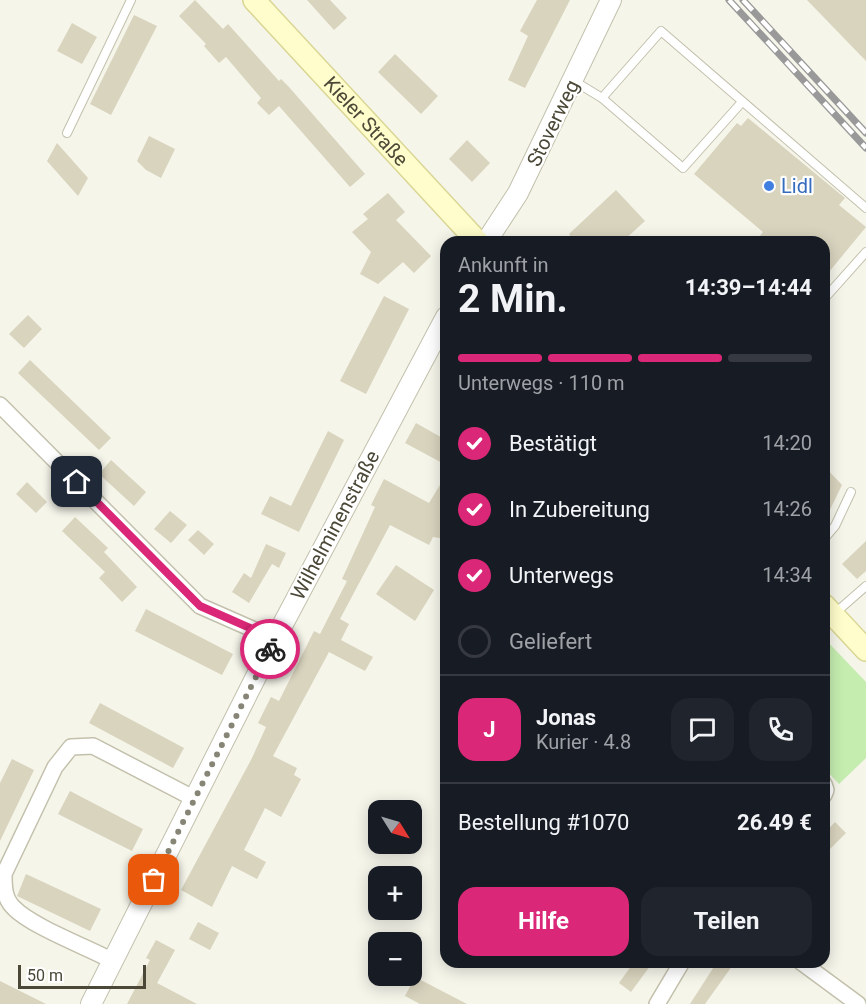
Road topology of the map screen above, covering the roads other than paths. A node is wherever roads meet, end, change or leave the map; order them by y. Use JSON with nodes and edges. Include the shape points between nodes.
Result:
{"nodes":[{"id":1,"x":131,"y":0,"type":"edge"},
{"id":2,"x":254,"y":0,"type":"edge"},
{"id":3,"x":611,"y":0,"type":"edge"},
{"id":4,"x":574,"y":81,"type":"junction"},
{"id":5,"x":602,"y":98,"type":"junction"},
{"id":6,"x":742,"y":102,"type":"junction"},
{"id":7,"x":67,"y":133,"type":"dead end"},
{"id":8,"x":866,"y":208,"type":"edge"},
{"id":9,"x":472,"y":236,"type":"edge"},
{"id":10,"x":490,"y":236,"type":"edge"},
{"id":11,"x":866,"y":252,"type":"edge"},
{"id":12,"x":830,"y":292,"type":"edge"},
{"id":13,"x":440,"y":328,"type":"edge"},
{"id":14,"x":0,"y":405,"type":"edge"},
{"id":15,"x":851,"y":492,"type":"dead end"},
{"id":16,"x":830,"y":532,"type":"edge"},
{"id":17,"x":866,"y":586,"type":"edge"},
{"id":18,"x":830,"y":609,"type":"edge"},
{"id":19,"x":830,"y":612,"type":"edge"},
{"id":20,"x":275,"y":639,"type":"junction"},
{"id":21,"x":866,"y":650,"type":"edge"},
{"id":22,"x":195,"y":799,"type":"junction"},
{"id":23,"x":113,"y":961,"type":"junction"},
{"id":24,"x":678,"y":968,"type":"edge"},
{"id":25,"x":809,"y":968,"type":"edge"},
{"id":26,"x":91,"y":1004,"type":"edge"},
{"id":27,"x":657,"y":1004,"type":"edge"},
{"id":28,"x":858,"y":1004,"type":"edge"}],
"edges":[{"from":1,"to":7,"type":"lane"},
{"from":2,"to":9,"type":"main road","name":"Kieler Straße"},
{"from":3,"to":4,"type":"street","name":"Stoverweg"},
{"from":4,"to":5,"type":"lane"},
{"from":4,"to":10,"type":"street","name":"Stoverweg","via":[[518,193]]},
{"from":5,"to":6,"type":"lane","via":[[683,168]]},
{"from":5,"to":6,"type":"lane","via":[[661,31]]},
{"from":6,"to":8,"type":"lane"},
{"from":11,"to":12,"type":"lane"},
{"from":13,"to":20,"type":"street","name":"Wilhelminenstraße"},
{"from":14,"to":20,"type":"street","via":[[200,606]]},
{"from":15,"to":16,"type":"lane"},
{"from":17,"to":18,"type":"lane"},
{"from":19,"to":21,"type":"main road"},
{"from":20,"to":22,"type":"street","name":"Wilhelminenstraße"},
{"from":22,"to":23,"type":"street","name":"Wilhelminenstraße"},
{"from":22,"to":23,"type":"street","via":[[93,746],[71,747],[55,767],[4,874],[4,891],[13,908],[27,918]]},
{"from":23,"to":26,"type":"street","name":"Wilhelminenstraße"},
{"from":24,"to":27,"type":"street"},
{"from":25,"to":28,"type":"street"}]}
